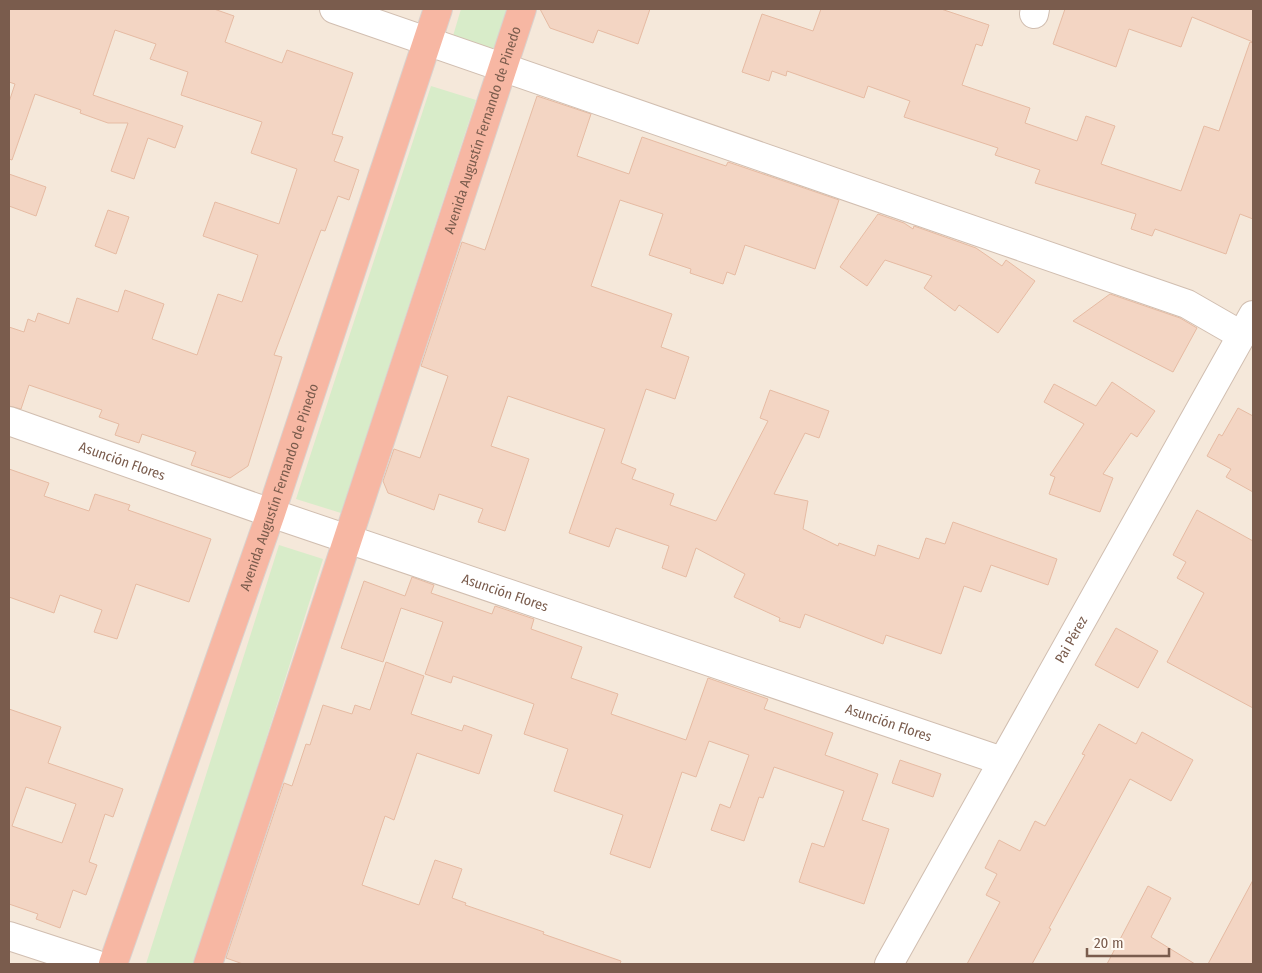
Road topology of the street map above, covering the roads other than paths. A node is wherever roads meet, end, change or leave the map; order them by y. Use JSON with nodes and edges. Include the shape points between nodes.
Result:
{"nodes":[{"id":1,"x":334,"y":9,"type":"edge"},
{"id":2,"x":438,"y":9,"type":"edge"},
{"id":3,"x":522,"y":9,"type":"edge"},
{"id":4,"x":427,"y":42,"type":"junction"},
{"id":5,"x":503,"y":68,"type":"junction"},
{"id":6,"x":1247,"y":325,"type":"edge"},
{"id":7,"x":9,"y":421,"type":"edge"},
{"id":8,"x":271,"y":513,"type":"junction"},
{"id":9,"x":348,"y":539,"type":"junction"},
{"id":10,"x":1002,"y":761,"type":"junction"},
{"id":11,"x":9,"y":936,"type":"edge"},
{"id":12,"x":94,"y":964,"type":"edge"},
{"id":13,"x":114,"y":964,"type":"edge"},
{"id":14,"x":208,"y":964,"type":"edge"},
{"id":15,"x":889,"y":964,"type":"edge"}],
"edges":[{"from":1,"to":4,"type":"street"},
{"from":2,"to":4,"type":"highway","name":"Avenida Augustín Fernando de Pinedo"},
{"from":3,"to":5,"type":"highway","name":"Avenida Augustín Fernando de Pinedo"},
{"from":4,"to":5,"type":"street"},
{"from":4,"to":8,"type":"highway","name":"Avenida Augustín Fernando de Pinedo"},
{"from":5,"to":6,"type":"street"},
{"from":5,"to":9,"type":"highway","name":"Avenida Augustín Fernando de Pinedo"},
{"from":6,"to":10,"type":"street","name":"Pai Pérez"},
{"from":7,"to":8,"type":"street","name":"Asunción Flores"},
{"from":8,"to":9,"type":"street","name":"Asunción Flores"},
{"from":8,"to":13,"type":"highway","name":"Avenida Augustín Fernando de Pinedo"},
{"from":9,"to":10,"type":"street","name":"Asunción Flores"},
{"from":9,"to":14,"type":"highway","name":"Avenida Augustín Fernando de Pinedo"},
{"from":10,"to":15,"type":"street","name":"Pai Pérez"},
{"from":11,"to":12,"type":"street"}]}
